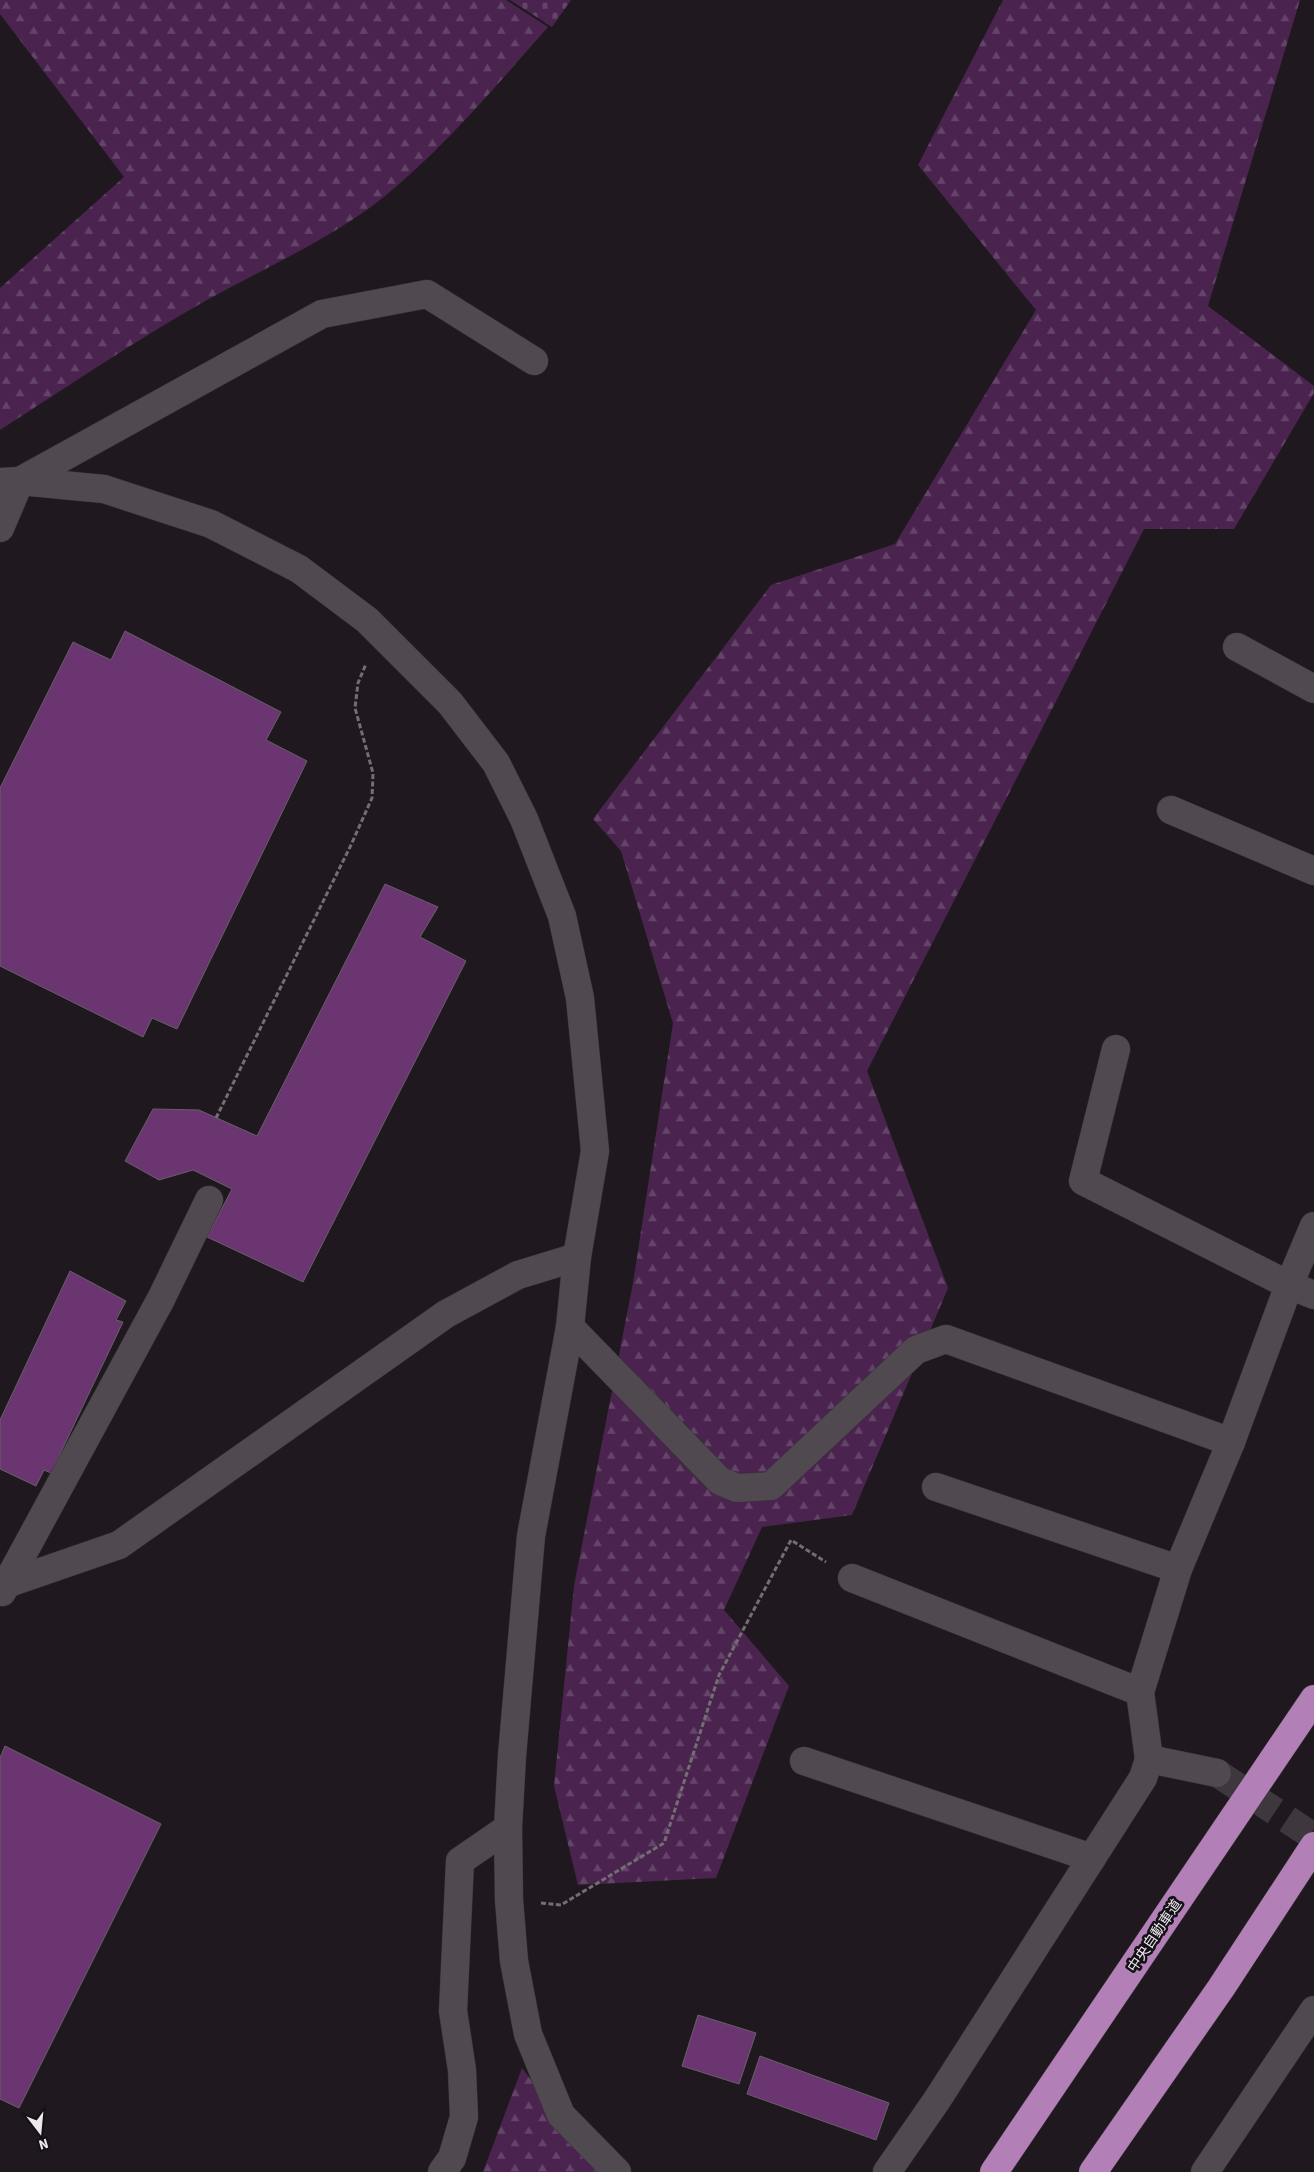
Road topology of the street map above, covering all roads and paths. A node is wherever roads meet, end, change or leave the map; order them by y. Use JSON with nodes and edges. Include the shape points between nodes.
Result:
{"nodes":[{"id":1,"x":534,"y":361,"type":"dead end"},
{"id":2,"x":10,"y":481,"type":"edge"},
{"id":3,"x":0,"y":528,"type":"edge"},
{"id":4,"x":385,"y":638,"type":"junction"},
{"id":5,"x":1237,"y":647,"type":"dead end"},
{"id":6,"x":1314,"y":689,"type":"edge"},
{"id":7,"x":1171,"y":810,"type":"dead end"},
{"id":8,"x":1314,"y":871,"type":"edge"},
{"id":9,"x":1116,"y":1049,"type":"dead end"},
{"id":10,"x":216,"y":1118,"type":"dead end"},
{"id":11,"x":209,"y":1200,"type":"dead end"},
{"id":12,"x":1314,"y":1226,"type":"edge"},
{"id":13,"x":577,"y":1257,"type":"junction"},
{"id":14,"x":1302,"y":1290,"type":"edge"},
{"id":15,"x":570,"y":1328,"type":"junction"},
{"id":16,"x":1230,"y":1442,"type":"junction"},
{"id":17,"x":936,"y":1487,"type":"dead end"},
{"id":18,"x":1178,"y":1569,"type":"junction"},
{"id":19,"x":852,"y":1578,"type":"joint"},
{"id":20,"x":3,"y":1591,"type":"edge"},
{"id":21,"x":1140,"y":1692,"type":"junction"},
{"id":22,"x":1314,"y":1699,"type":"edge"},
{"id":23,"x":1150,"y":1759,"type":"junction"},
{"id":24,"x":804,"y":1761,"type":"dead end"},
{"id":25,"x":1217,"y":1773,"type":"tunnel mouth"},
{"id":26,"x":508,"y":1828,"type":"junction"},
{"id":27,"x":1314,"y":1846,"type":"edge"},
{"id":28,"x":1092,"y":1858,"type":"junction"},
{"id":29,"x":509,"y":1900,"type":"junction"},
{"id":30,"x":1314,"y":2010,"type":"edge"},
{"id":31,"x":442,"y":2172,"type":"edge"},
{"id":32,"x":616,"y":2172,"type":"edge"},
{"id":33,"x":887,"y":2172,"type":"edge"},
{"id":34,"x":994,"y":2172,"type":"edge"},
{"id":35,"x":1093,"y":2172,"type":"edge"},
{"id":36,"x":1205,"y":2172,"type":"edge"}],
"edges":[{"from":1,"to":2,"type":"street","via":[[427,294],[322,314]]},
{"from":2,"to":3,"type":"street"},
{"from":2,"to":4,"type":"street","via":[[104,489],[211,524],[299,569],[367,620]]},
{"from":4,"to":10,"type":"path","via":[[371,655],[358,683],[355,708],[373,773],[372,798]]},
{"from":4,"to":13,"type":"street","via":[[450,703],[496,763],[524,819],[562,916],[580,998],[595,1150]]},
{"from":5,"to":6,"type":"street"},
{"from":7,"to":8,"type":"street"},
{"from":9,"to":14,"type":"street","via":[[1083,1181]]},
{"from":11,"to":20,"type":"street","via":[[161,1299]]},
{"from":12,"to":14,"type":"street"},
{"from":13,"to":15,"type":"street"},
{"from":13,"to":20,"type":"street","via":[[518,1275],[446,1314],[119,1545]]},
{"from":14,"to":16,"type":"street"},
{"from":15,"to":16,"type":"street","via":[[720,1480],[737,1488],[771,1486],[916,1350],[946,1339]]},
{"from":15,"to":26,"type":"street","via":[[531,1536]]},
{"from":16,"to":18,"type":"street"},
{"from":17,"to":18,"type":"street"},
{"from":18,"to":21,"type":"street"},
{"from":19,"to":21,"type":"street"},
{"from":19,"to":29,"type":"path","via":[[791,1540],[719,1675],[664,1843],[561,1905]]},
{"from":21,"to":23,"type":"street"},
{"from":22,"to":34,"type":"highway","name":"中央自動車道"},
{"from":23,"to":25,"type":"street"},
{"from":23,"to":28,"type":"street","via":[[1143,1778]]},
{"from":24,"to":28,"type":"street"},
{"from":26,"to":29,"type":"street"},
{"from":26,"to":31,"type":"street","via":[[460,1861],[453,2011],[462,2070],[464,2117],[452,2158]]},
{"from":27,"to":35,"type":"highway","via":[[1221,1988]]},
{"from":28,"to":33,"type":"street"},
{"from":29,"to":32,"type":"street","via":[[514,1961],[528,2034],[560,2115]]},
{"from":30,"to":36,"type":"street"}]}
